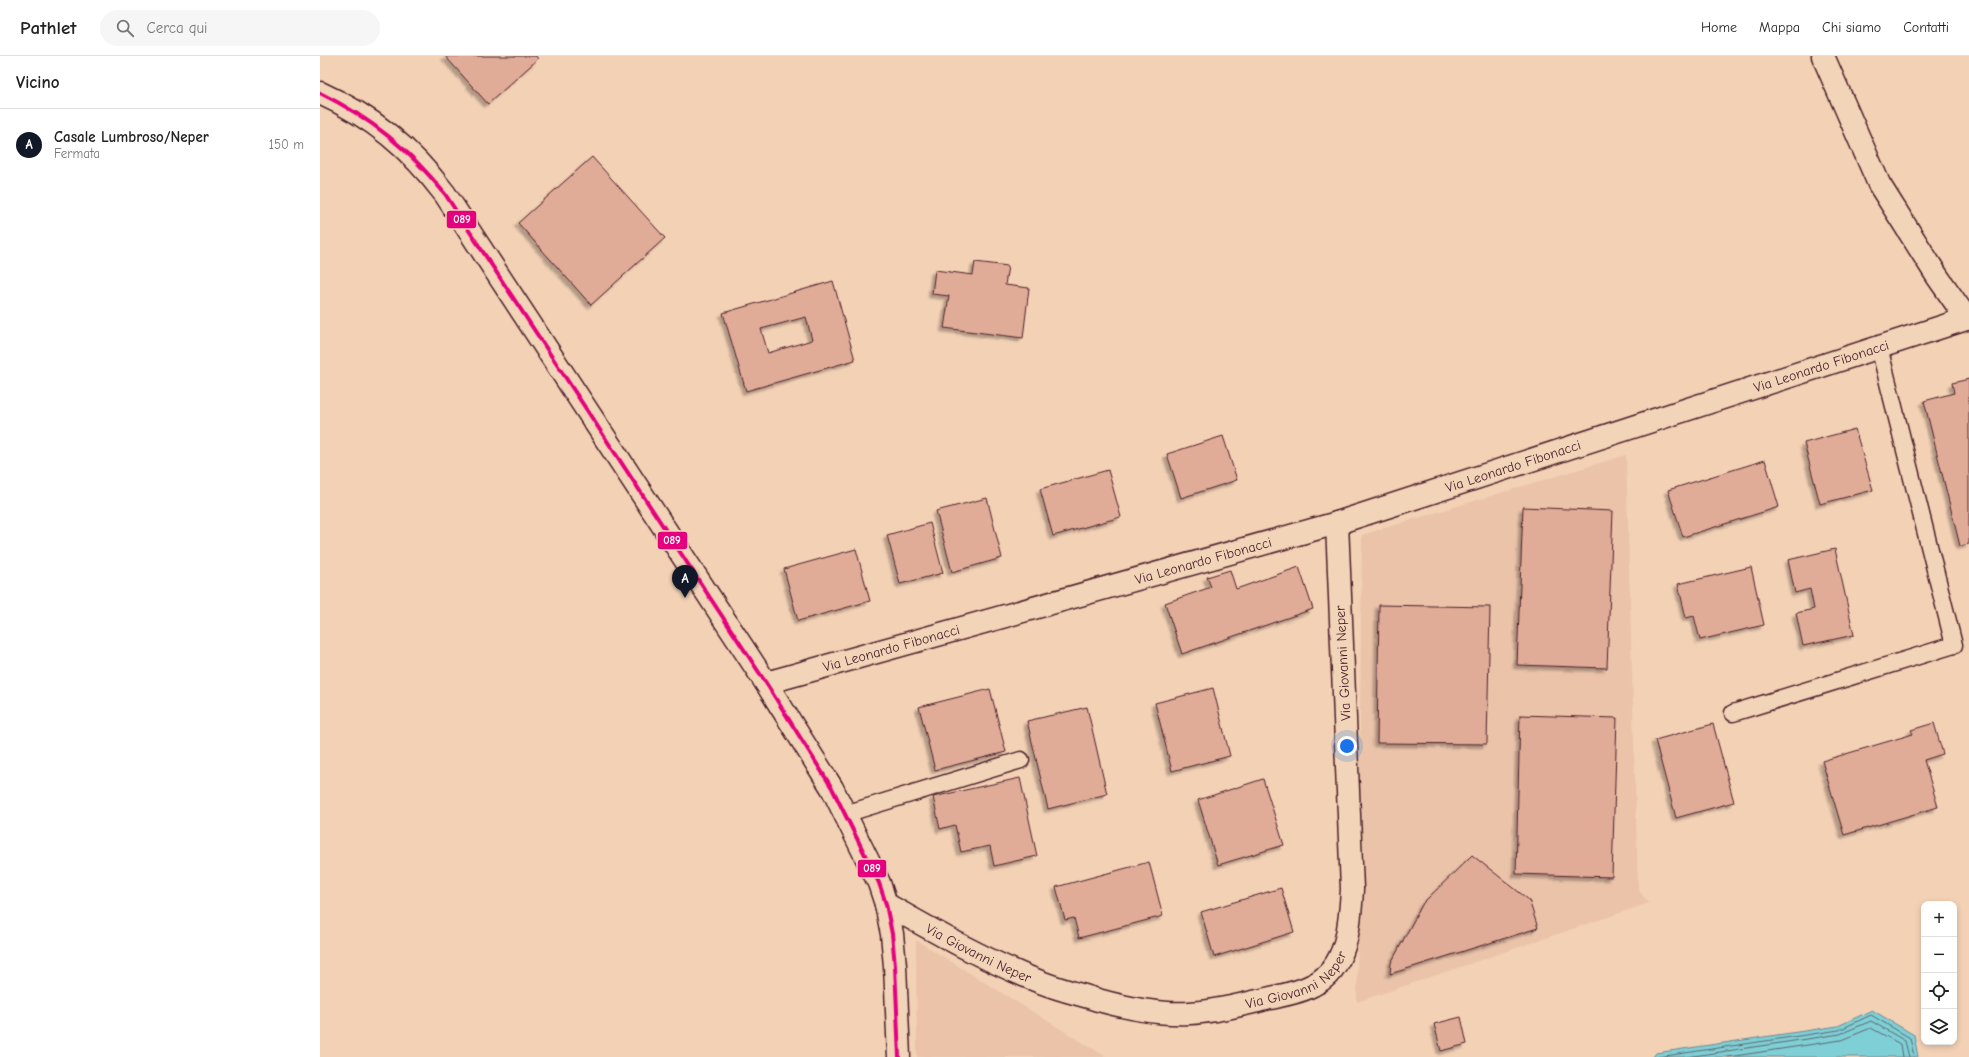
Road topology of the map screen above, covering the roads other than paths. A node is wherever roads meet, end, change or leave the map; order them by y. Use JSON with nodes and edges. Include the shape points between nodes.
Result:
{"nodes":[{"id":1,"x":1823,"y":56,"type":"edge"},
{"id":2,"x":320,"y":93,"type":"edge"},
{"id":3,"x":1968,"y":319,"type":"edge"},
{"id":4,"x":1879,"y":347,"type":"junction"},
{"id":5,"x":1337,"y":523,"type":"junction"},
{"id":6,"x":766,"y":683,"type":"junction"},
{"id":7,"x":1733,"y":713,"type":"dead end"},
{"id":8,"x":1021,"y":760,"type":"dead end"},
{"id":9,"x":845,"y":814,"type":"junction"},
{"id":10,"x":886,"y":904,"type":"junction"},
{"id":11,"x":899,"y":1057,"type":"edge"}],
"edges":[{"from":1,"to":3,"type":"street","name":"Via Leonardo Fibonacci","via":[[1879,184],[1937,276]]},
{"from":2,"to":6,"type":"street","via":[[376,124],[395,138],[428,172],[504,283]]},
{"from":3,"to":4,"type":"street","name":"Via Leonardo Fibonacci"},
{"from":4,"to":5,"type":"street","name":"Via Leonardo Fibonacci"},
{"from":4,"to":7,"type":"lane","via":[[1954,644]]},
{"from":5,"to":6,"type":"street","name":"Via Leonardo Fibonacci"},
{"from":5,"to":10,"type":"street","name":"Via Giovanni Neper","via":[[1352,889],[1346,938],[1336,964],[1328,976],[1306,988],[1224,1009],[1190,1013],[1156,1012],[1108,1003],[1042,983],[958,945]]},
{"from":6,"to":9,"type":"street","via":[[832,788]]},
{"from":8,"to":9,"type":"lane"},
{"from":9,"to":10,"type":"street","via":[[879,883]]},
{"from":10,"to":11,"type":"street","via":[[895,966]]}]}
